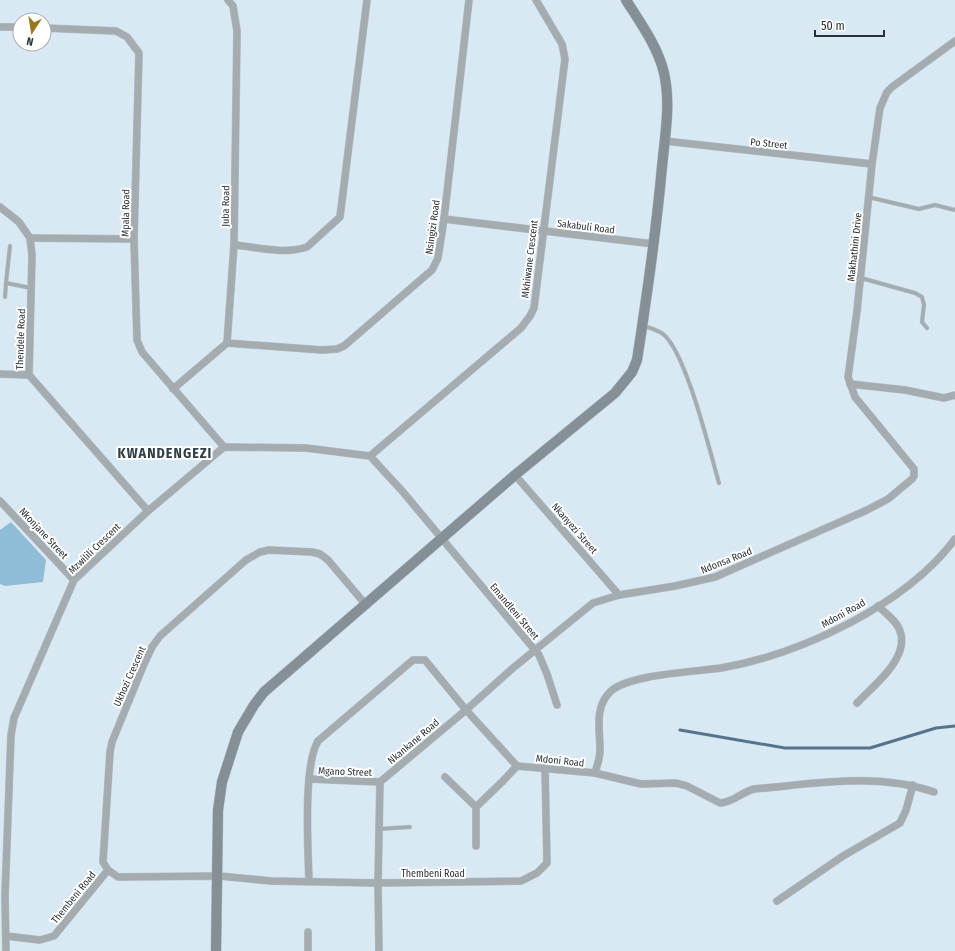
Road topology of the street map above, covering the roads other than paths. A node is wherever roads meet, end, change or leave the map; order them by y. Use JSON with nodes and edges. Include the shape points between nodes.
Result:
{"nodes":[{"id":1,"x":228,"y":0,"type":"edge"},
{"id":2,"x":367,"y":0,"type":"edge"},
{"id":3,"x":468,"y":0,"type":"edge"},
{"id":4,"x":536,"y":0,"type":"edge"},
{"id":5,"x":626,"y":0,"type":"edge"},
{"id":6,"x":0,"y":27,"type":"edge"},
{"id":7,"x":12,"y":27,"type":"edge"},
{"id":8,"x":52,"y":28,"type":"edge"},
{"id":9,"x":955,"y":40,"type":"edge"},
{"id":10,"x":665,"y":141,"type":"junction"},
{"id":11,"x":872,"y":164,"type":"junction"},
{"id":12,"x":868,"y":197,"type":"junction"},
{"id":13,"x":0,"y":207,"type":"edge"},
{"id":14,"x":955,"y":210,"type":"edge"},
{"id":15,"x":444,"y":219,"type":"junction"},
{"id":16,"x":543,"y":231,"type":"junction"},
{"id":17,"x":30,"y":238,"type":"junction"},
{"id":18,"x":134,"y":239,"type":"junction"},
{"id":19,"x":654,"y":244,"type":"junction"},
{"id":20,"x":234,"y":245,"type":"junction"},
{"id":21,"x":10,"y":246,"type":"dead end"},
{"id":22,"x":861,"y":278,"type":"junction"},
{"id":23,"x":6,"y":282,"type":"junction"},
{"id":24,"x":31,"y":288,"type":"junction"},
{"id":25,"x":4,"y":297,"type":"dead end"},
{"id":26,"x":642,"y":326,"type":"junction"},
{"id":27,"x":927,"y":328,"type":"dead end"},
{"id":28,"x":227,"y":343,"type":"junction"},
{"id":29,"x":0,"y":374,"type":"edge"},
{"id":30,"x":29,"y":375,"type":"junction"},
{"id":31,"x":850,"y":384,"type":"junction"},
{"id":32,"x":173,"y":389,"type":"junction"},
{"id":33,"x":955,"y":395,"type":"edge"},
{"id":34,"x":224,"y":447,"type":"junction"},
{"id":35,"x":370,"y":456,"type":"junction"},
{"id":36,"x":914,"y":469,"type":"joint"},
{"id":37,"x":515,"y":475,"type":"junction"},
{"id":38,"x":719,"y":484,"type":"dead end"},
{"id":39,"x":0,"y":501,"type":"edge"},
{"id":40,"x":148,"y":511,"type":"junction"},
{"id":41,"x":441,"y":539,"type":"junction"},
{"id":42,"x":955,"y":539,"type":"edge"},
{"id":43,"x":74,"y":580,"type":"junction"},
{"id":44,"x":619,"y":595,"type":"junction"},
{"id":45,"x":366,"y":605,"type":"junction"},
{"id":46,"x":878,"y":606,"type":"junction"},
{"id":47,"x":535,"y":650,"type":"junction"},
{"id":48,"x":857,"y":703,"type":"dead end"},
{"id":49,"x":556,"y":705,"type":"dead end"},
{"id":50,"x":466,"y":710,"type":"junction"},
{"id":51,"x":517,"y":766,"type":"junction"},
{"id":52,"x":545,"y":768,"type":"junction"},
{"id":53,"x":595,"y":773,"type":"junction"},
{"id":54,"x":445,"y":776,"type":"dead end"},
{"id":55,"x":309,"y":779,"type":"junction"},
{"id":56,"x":380,"y":782,"type":"junction"},
{"id":57,"x":913,"y":785,"type":"junction"},
{"id":58,"x":934,"y":792,"type":"dead end"},
{"id":59,"x":476,"y":807,"type":"junction"},
{"id":60,"x":410,"y":828,"type":"dead end"},
{"id":61,"x":379,"y":829,"type":"junction"},
{"id":62,"x":476,"y":846,"type":"dead end"},
{"id":63,"x":108,"y":870,"type":"junction"},
{"id":64,"x":219,"y":876,"type":"junction"},
{"id":65,"x":309,"y":881,"type":"junction"},
{"id":66,"x":378,"y":883,"type":"junction"},
{"id":67,"x":3,"y":896,"type":"edge"},
{"id":68,"x":777,"y":901,"type":"dead end"},
{"id":69,"x":308,"y":932,"type":"dead end"},
{"id":70,"x":6,"y":936,"type":"junction"},
{"id":71,"x":6,"y":951,"type":"edge"},
{"id":72,"x":216,"y":951,"type":"edge"},
{"id":73,"x":308,"y":951,"type":"edge"},
{"id":74,"x":379,"y":951,"type":"edge"}],
"edges":[{"from":1,"to":20,"type":"street","name":"Juba Road","via":[[233,6],[237,31]]},
{"from":2,"to":20,"type":"street","via":[[340,217],[307,247],[300,249],[280,250]]},
{"from":3,"to":15,"type":"street","name":"Nsingizi Road"},
{"from":4,"to":16,"type":"street","name":"Mkhiwane Crescent","via":[[562,44],[565,59]]},
{"from":5,"to":10,"type":"street","via":[[655,49],[664,71],[668,98]]},
{"from":6,"to":7,"type":"street"},
{"from":8,"to":18,"type":"street","name":"Mpala Road","via":[[116,31],[127,37],[138,53]]},
{"from":9,"to":11,"type":"street","name":"Makhathini Drive","via":[[887,92],[880,108]]},
{"from":10,"to":11,"type":"street","name":"Po Street"},
{"from":10,"to":19,"type":"street"},
{"from":11,"to":12,"type":"street","name":"Makhathini Drive"},
{"from":12,"to":14,"type":"lane","via":[[919,209],[935,205]]},
{"from":12,"to":22,"type":"street","name":"Makhathini Drive"},
{"from":13,"to":17,"type":"street","name":"Thendele Road","via":[[19,222]]},
{"from":15,"to":16,"type":"street","name":"Sakabuli Road"},
{"from":15,"to":28,"type":"street","name":"Nsingizi Road","via":[[438,258],[432,270],[344,346],[322,350]]},
{"from":16,"to":19,"type":"street","name":"Sakabuli Road"},
{"from":16,"to":35,"type":"street","name":"Mkhiwane Crescent","via":[[534,308],[526,323]]},
{"from":17,"to":18,"type":"street"},
{"from":17,"to":24,"type":"street","name":"Thendele Road"},
{"from":18,"to":32,"type":"street","name":"Mpala Road","via":[[137,340],[142,352]]},
{"from":19,"to":26,"type":"street"},
{"from":20,"to":28,"type":"street","name":"Juba Road"},
{"from":21,"to":23,"type":"lane"},
{"from":22,"to":27,"type":"lane","via":[[922,297],[922,322]]},
{"from":22,"to":31,"type":"street","name":"Makhathini Drive","via":[[848,376]]},
{"from":23,"to":24,"type":"lane"},
{"from":23,"to":25,"type":"lane"},
{"from":24,"to":30,"type":"street","name":"Thendele Road"},
{"from":26,"to":37,"type":"street","via":[[637,360],[624,383]]},
{"from":26,"to":38,"type":"lane","via":[[664,335],[677,353]]},
{"from":28,"to":32,"type":"street"},
{"from":29,"to":30,"type":"street"},
{"from":30,"to":40,"type":"street","name":"Thendele Road"},
{"from":31,"to":33,"type":"street","via":[[905,390],[944,398]]},
{"from":31,"to":36,"type":"street","name":"Makhathini Drive","via":[[860,403]]},
{"from":32,"to":34,"type":"street","name":"Mpala Road"},
{"from":34,"to":35,"type":"street","via":[[306,448]]},
{"from":34,"to":40,"type":"street","name":"Mzwilili Crescent"},
{"from":35,"to":41,"type":"street"},
{"from":36,"to":44,"type":"street","name":"Ndonsa Road","via":[[912,479],[888,499],[715,577]]},
{"from":37,"to":41,"type":"street"},
{"from":37,"to":44,"type":"street","name":"Nkanyezi Street"},
{"from":39,"to":43,"type":"street","name":"Nkonjane Street"},
{"from":40,"to":43,"type":"street","name":"Mzwilili Crescent"},
{"from":41,"to":45,"type":"street"},
{"from":41,"to":47,"type":"street","name":"Emandleni Street"},
{"from":42,"to":46,"type":"street","name":"Mdoni Road","via":[[930,568]]},
{"from":43,"to":67,"type":"street","name":"Mzwilili Crescent","via":[[14,718],[9,758]]},
{"from":44,"to":47,"type":"street","name":"Ndonsa Road","via":[[593,603]]},
{"from":45,"to":63,"type":"street","name":"Ukhozi Crescent","via":[[320,554],[269,550],[246,560],[164,633],[152,647],[144,664],[111,747],[103,862]]},
{"from":45,"to":64,"type":"street","via":[[264,692],[238,732],[222,782],[218,810]]},
{"from":46,"to":48,"type":"street","via":[[900,630],[902,648],[894,664]]},
{"from":46,"to":53,"type":"street","name":"Mdoni Road","via":[[814,641],[749,662],[658,676],[620,685],[610,692],[598,715],[600,752]]},
{"from":47,"to":49,"type":"street","name":"Emandleni Street","via":[[547,674]]},
{"from":47,"to":50,"type":"street","name":"Nkankane Road"},
{"from":50,"to":51,"type":"street"},
{"from":50,"to":55,"type":"street","via":[[425,660],[413,660],[318,741],[312,755]]},
{"from":50,"to":56,"type":"street","name":"Nkankane Road"},
{"from":51,"to":52,"type":"street","name":"Mdoni Road"},
{"from":51,"to":59,"type":"street"},
{"from":52,"to":53,"type":"street","name":"Mdoni Road"},
{"from":52,"to":66,"type":"street","name":"Thembeni Road","via":[[547,863],[537,873],[514,882]]},
{"from":53,"to":57,"type":"street","via":[[641,784],[687,786],[720,803],[754,789],[837,781]]},
{"from":54,"to":59,"type":"street"},
{"from":55,"to":56,"type":"street","name":"Mgano Street"},
{"from":55,"to":65,"type":"street"},
{"from":56,"to":61,"type":"street"},
{"from":57,"to":58,"type":"street"},
{"from":57,"to":68,"type":"street","via":[[900,823],[843,856]]},
{"from":59,"to":62,"type":"street"},
{"from":60,"to":61,"type":"lane"},
{"from":61,"to":66,"type":"street"},
{"from":63,"to":64,"type":"street","via":[[118,877]]},
{"from":63,"to":70,"type":"street","name":"Thembeni Road","via":[[54,936],[40,940]]},
{"from":64,"to":65,"type":"street","name":"Thembeni Road","via":[[271,881]]},
{"from":64,"to":72,"type":"street"},
{"from":65,"to":66,"type":"street","name":"Thembeni Road"},
{"from":66,"to":74,"type":"street"},
{"from":67,"to":70,"type":"street","name":"Mzwilili Crescent"},
{"from":69,"to":73,"type":"street"},
{"from":70,"to":71,"type":"street","name":"Mzwilili Crescent"}]}
